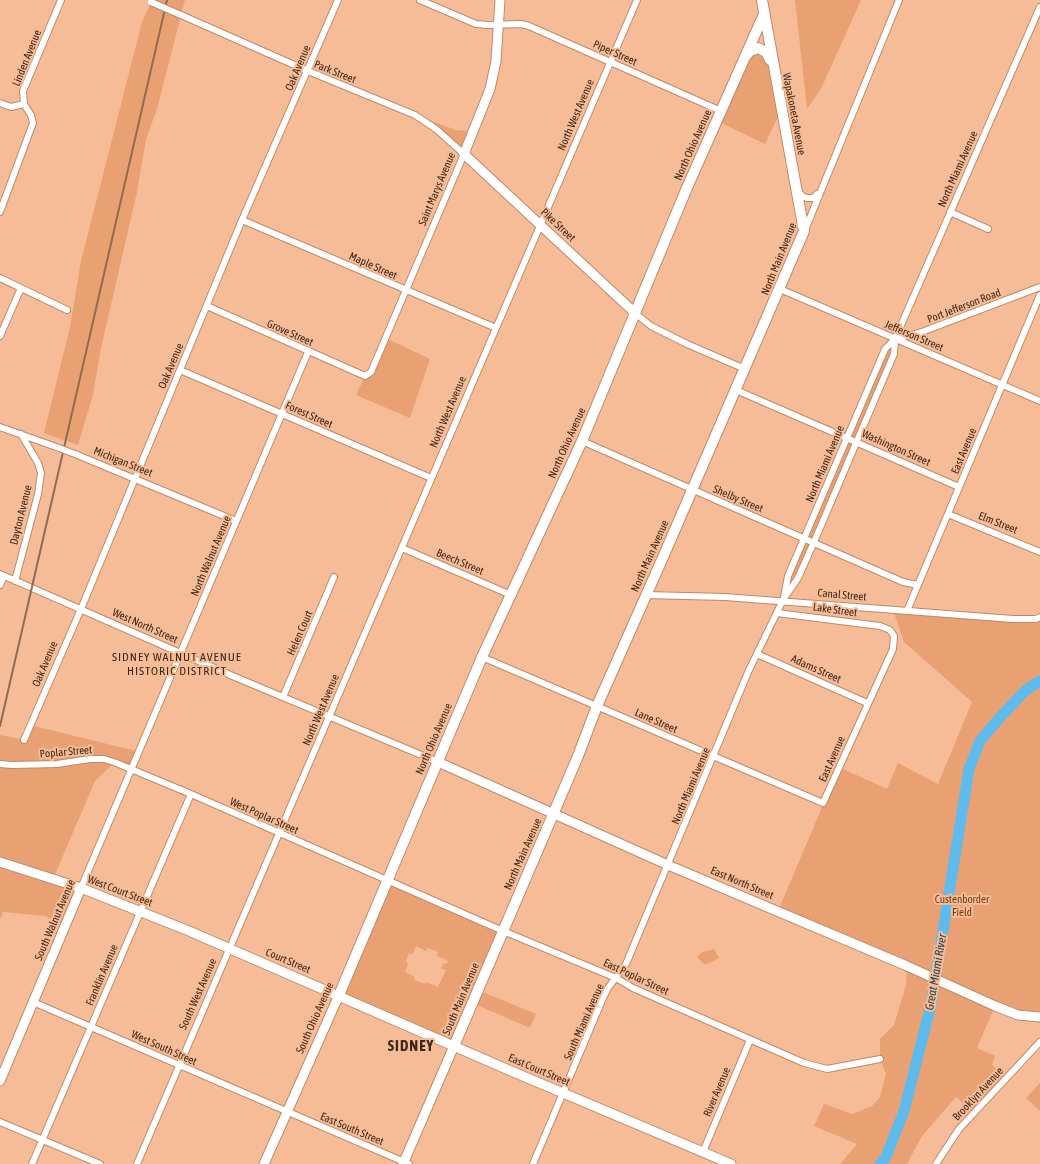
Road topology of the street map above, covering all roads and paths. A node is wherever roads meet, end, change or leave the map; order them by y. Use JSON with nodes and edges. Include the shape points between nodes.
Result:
{"nodes":[{"id":1,"x":61,"y":0,"type":"edge"},
{"id":2,"x":338,"y":0,"type":"edge"},
{"id":3,"x":420,"y":0,"type":"edge"},
{"id":4,"x":500,"y":0,"type":"edge"},
{"id":5,"x":636,"y":0,"type":"edge"},
{"id":6,"x":762,"y":0,"type":"edge"},
{"id":7,"x":899,"y":0,"type":"edge"},
{"id":8,"x":149,"y":1,"type":"edge"},
{"id":9,"x":1040,"y":7,"type":"edge"},
{"id":10,"x":764,"y":14,"type":"junction"},
{"id":11,"x":499,"y":25,"type":"junction"},
{"id":12,"x":744,"y":57,"type":"junction"},
{"id":13,"x":609,"y":62,"type":"junction"},
{"id":14,"x":773,"y":67,"type":"junction"},
{"id":15,"x":308,"y":71,"type":"junction"},
{"id":16,"x":0,"y":103,"type":"edge"},
{"id":17,"x":24,"y":104,"type":"junction"},
{"id":18,"x":721,"y":111,"type":"junction"},
{"id":19,"x":464,"y":154,"type":"junction"},
{"id":20,"x":796,"y":188,"type":"junction"},
{"id":21,"x":820,"y":191,"type":"junction"},
{"id":22,"x":0,"y":212,"type":"edge"},
{"id":23,"x":950,"y":212,"type":"junction"},
{"id":24,"x":242,"y":220,"type":"junction"},
{"id":25,"x":540,"y":225,"type":"junction"},
{"id":26,"x":988,"y":230,"type":"dead end"},
{"id":27,"x":804,"y":231,"type":"junction"},
{"id":28,"x":0,"y":278,"type":"edge"},
{"id":29,"x":1040,"y":287,"type":"edge"},
{"id":30,"x":21,"y":288,"type":"junction"},
{"id":31,"x":780,"y":289,"type":"junction"},
{"id":32,"x":406,"y":292,"type":"junction"},
{"id":33,"x":1040,"y":295,"type":"edge"},
{"id":34,"x":207,"y":306,"type":"junction"},
{"id":35,"x":68,"y":310,"type":"dead end"},
{"id":36,"x":636,"y":313,"type":"junction"},
{"id":37,"x":496,"y":328,"type":"junction"},
{"id":38,"x":0,"y":336,"type":"edge"},
{"id":39,"x":895,"y":339,"type":"junction"},
{"id":40,"x":308,"y":352,"type":"junction"},
{"id":41,"x":745,"y":369,"type":"junction"},
{"id":42,"x":180,"y":370,"type":"junction"},
{"id":43,"x":365,"y":376,"type":"joint"},
{"id":44,"x":1002,"y":385,"type":"junction"},
{"id":45,"x":736,"y":390,"type":"junction"},
{"id":46,"x":1040,"y":401,"type":"edge"},
{"id":47,"x":282,"y":414,"type":"junction"},
{"id":48,"x":0,"y":427,"type":"edge"},
{"id":49,"x":21,"y":434,"type":"junction"},
{"id":50,"x":847,"y":437,"type":"junction"},
{"id":51,"x":582,"y":441,"type":"junction"},
{"id":52,"x":856,"y":441,"type":"junction"},
{"id":53,"x":135,"y":478,"type":"junction"},
{"id":54,"x":431,"y":478,"type":"junction"},
{"id":55,"x":959,"y":487,"type":"junction"},
{"id":56,"x":692,"y":490,"type":"junction"},
{"id":57,"x":948,"y":514,"type":"junction"},
{"id":58,"x":236,"y":520,"type":"junction"},
{"id":59,"x":805,"y":538,"type":"junction"},
{"id":60,"x":814,"y":542,"type":"junction"},
{"id":61,"x":402,"y":548,"type":"junction"},
{"id":62,"x":1040,"y":552,"type":"edge"},
{"id":63,"x":2,"y":575,"type":"edge"},
{"id":64,"x":334,"y":577,"type":"dead end"},
{"id":65,"x":15,"y":581,"type":"junction"},
{"id":66,"x":0,"y":585,"type":"edge"},
{"id":67,"x":918,"y":585,"type":"junction"},
{"id":68,"x":511,"y":595,"type":"junction"},
{"id":69,"x":646,"y":595,"type":"junction"},
{"id":70,"x":783,"y":600,"type":"junction"},
{"id":71,"x":81,"y":609,"type":"junction"},
{"id":72,"x":907,"y":611,"type":"junction"},
{"id":73,"x":777,"y":612,"type":"junction"},
{"id":74,"x":1038,"y":618,"type":"edge"},
{"id":75,"x":890,"y":630,"type":"joint"},
{"id":76,"x":182,"y":653,"type":"junction"},
{"id":77,"x":757,"y":654,"type":"junction"},
{"id":78,"x":482,"y":657,"type":"junction"},
{"id":79,"x":283,"y":697,"type":"junction"},
{"id":80,"x":867,"y":703,"type":"junction"},
{"id":81,"x":597,"y":706,"type":"junction"},
{"id":82,"x":329,"y":717,"type":"junction"},
{"id":83,"x":24,"y":740,"type":"dead end"},
{"id":84,"x":714,"y":757,"type":"junction"},
{"id":85,"x":438,"y":762,"type":"junction"},
{"id":86,"x":0,"y":764,"type":"edge"},
{"id":87,"x":133,"y":769,"type":"junction"},
{"id":88,"x":191,"y":794,"type":"junction"},
{"id":89,"x":823,"y":803,"type":"joint"},
{"id":90,"x":553,"y":814,"type":"junction"},
{"id":91,"x":278,"y":832,"type":"junction"},
{"id":92,"x":0,"y":862,"type":"edge"},
{"id":93,"x":668,"y":865,"type":"junction"},
{"id":94,"x":388,"y":881,"type":"junction"},
{"id":95,"x":81,"y":888,"type":"junction"},
{"id":96,"x":140,"y":911,"type":"junction"},
{"id":97,"x":503,"y":930,"type":"junction"},
{"id":98,"x":229,"y":949,"type":"junction"},
{"id":99,"x":616,"y":978,"type":"junction"},
{"id":100,"x":338,"y":996,"type":"junction"},
{"id":101,"x":33,"y":1002,"type":"junction"},
{"id":102,"x":1040,"y":1017,"type":"edge"},
{"id":103,"x":90,"y":1027,"type":"junction"},
{"id":104,"x":750,"y":1040,"type":"junction"},
{"id":105,"x":1040,"y":1042,"type":"edge"},
{"id":106,"x":454,"y":1046,"type":"junction"},
{"id":107,"x":880,"y":1060,"type":"dead end"},
{"id":108,"x":178,"y":1065,"type":"junction"},
{"id":109,"x":0,"y":1081,"type":"edge"},
{"id":110,"x":564,"y":1094,"type":"junction"},
{"id":111,"x":287,"y":1113,"type":"junction"},
{"id":112,"x":0,"y":1122,"type":"edge"},
{"id":113,"x":42,"y":1140,"type":"junction"},
{"id":114,"x":703,"y":1152,"type":"junction"},
{"id":115,"x":405,"y":1163,"type":"edge"},
{"id":116,"x":32,"y":1164,"type":"edge"},
{"id":117,"x":100,"y":1164,"type":"edge"},
{"id":118,"x":137,"y":1164,"type":"edge"},
{"id":119,"x":264,"y":1164,"type":"edge"},
{"id":120,"x":532,"y":1164,"type":"edge"},
{"id":121,"x":731,"y":1164,"type":"edge"},
{"id":122,"x":936,"y":1164,"type":"edge"}],
"edges":[{"from":1,"to":17,"type":"street","name":"Linden Avenue","via":[[23,91]]},
{"from":2,"to":15,"type":"street","name":"Oak Avenue"},
{"from":3,"to":11,"type":"street","name":"Piper Street","via":[[476,24]]},
{"from":4,"to":11,"type":"main road","name":"Saint Marys Avenue"},
{"from":5,"to":13,"type":"street","name":"North West Avenue"},
{"from":6,"to":10,"type":"main road","name":"Wapakoneta Avenue"},
{"from":7,"to":21,"type":"street","name":"North Main Avenue"},
{"from":8,"to":15,"type":"street","name":"Park Street","bridge":true},
{"from":9,"to":23,"type":"street","name":"North Miami Avenue"},
{"from":10,"to":12,"type":"main road","name":"North Ohio Avenue"},
{"from":10,"to":14,"type":"main road","name":"Wapakoneta Avenue"},
{"from":11,"to":13,"type":"street","name":"Piper Street","via":[[529,26]]},
{"from":11,"to":19,"type":"main road","name":"Saint Marys Avenue","via":[[496,61],[490,88]]},
{"from":12,"to":14,"type":"main road","via":[[754,49],[762,49]]},
{"from":12,"to":18,"type":"main road","name":"North Ohio Avenue"},
{"from":13,"to":18,"type":"street","name":"Piper Street"},
{"from":13,"to":25,"type":"street","name":"North West Avenue"},
{"from":14,"to":20,"type":"main road","name":"Wapakoneta Avenue"},
{"from":15,"to":19,"type":"street","name":"Park Street","via":[[415,115],[436,128]]},
{"from":15,"to":24,"type":"street","name":"Oak Avenue"},
{"from":16,"to":17,"type":"street","via":[[11,106]]},
{"from":17,"to":22,"type":"street","name":"Linden Avenue","via":[[31,114],[33,123]]},
{"from":18,"to":36,"type":"main road","name":"North Ohio Avenue"},
{"from":19,"to":25,"type":"main road","name":"Pike Street"},
{"from":19,"to":32,"type":"street","name":"Saint Marys Avenue"},
{"from":20,"to":21,"type":"street","via":[[807,198],[813,198]]},
{"from":20,"to":27,"type":"main road","name":"Wapakoneta Avenue"},
{"from":21,"to":27,"type":"street","name":"North Main Avenue"},
{"from":23,"to":26,"type":"street"},
{"from":23,"to":39,"type":"street","name":"North Miami Avenue"},
{"from":24,"to":32,"type":"street","name":"Maple Street"},
{"from":24,"to":34,"type":"street","name":"Oak Avenue"},
{"from":25,"to":36,"type":"main road","name":"Pike Street"},
{"from":25,"to":37,"type":"street","name":"North West Avenue"},
{"from":27,"to":31,"type":"main road","name":"North Main Avenue"},
{"from":28,"to":30,"type":"street"},
{"from":29,"to":39,"type":"street","name":"Port Jefferson Road","via":[[919,333]]},
{"from":30,"to":35,"type":"street"},
{"from":30,"to":38,"type":"street"},
{"from":31,"to":39,"type":"street","name":"Jefferson Street"},
{"from":31,"to":41,"type":"main road","name":"North Main Avenue"},
{"from":32,"to":37,"type":"street","name":"Maple Street"},
{"from":32,"to":43,"type":"street","name":"Saint Marys Avenue","via":[[371,372]]},
{"from":33,"to":44,"type":"street","name":"East Avenue"},
{"from":34,"to":40,"type":"street","name":"Grove Street"},
{"from":34,"to":42,"type":"street","name":"Oak Avenue"},
{"from":36,"to":41,"type":"street","via":[[651,326]]},
{"from":36,"to":51,"type":"main road","name":"North Ohio Avenue"},
{"from":37,"to":54,"type":"street","name":"North West Avenue"},
{"from":39,"to":44,"type":"street","name":"Jefferson Street"},
{"from":39,"to":50,"type":"street","name":"North Miami Avenue","via":[[885,349]]},
{"from":39,"to":52,"type":"street","name":"North Miami Avenue","via":[[894,354]]},
{"from":40,"to":43,"type":"street","name":"Grove Street"},
{"from":40,"to":47,"type":"street","name":"North Walnut Avenue"},
{"from":41,"to":45,"type":"main road","name":"North Main Avenue"},
{"from":42,"to":47,"type":"street","name":"Forest Street"},
{"from":42,"to":53,"type":"street","name":"Oak Avenue"},
{"from":44,"to":46,"type":"street","name":"Jefferson Street"},
{"from":44,"to":55,"type":"street","name":"East Avenue"},
{"from":45,"to":50,"type":"street","name":"Washington Street"},
{"from":45,"to":56,"type":"main road","name":"North Main Avenue"},
{"from":47,"to":54,"type":"street","name":"Forest Street"},
{"from":47,"to":58,"type":"street","name":"North Walnut Avenue"},
{"from":48,"to":49,"type":"street","name":"Michigan Street"},
{"from":49,"to":53,"type":"street","name":"Michigan Street","bridge":true},
{"from":49,"to":65,"type":"street","name":"Dayton Avenue","via":[[41,473]]},
{"from":50,"to":52,"type":"street","name":"Washington Street"},
{"from":50,"to":59,"type":"street","name":"North Miami Avenue"},
{"from":51,"to":56,"type":"street","name":"Shelby Street"},
{"from":51,"to":68,"type":"main road","name":"North Ohio Avenue"},
{"from":52,"to":55,"type":"street","name":"Washington Street"},
{"from":52,"to":60,"type":"street","name":"North Miami Avenue"},
{"from":53,"to":58,"type":"street","name":"Michigan Street"},
{"from":53,"to":71,"type":"street","name":"Oak Avenue"},
{"from":54,"to":61,"type":"street","name":"North West Avenue"},
{"from":55,"to":57,"type":"street","name":"East Avenue"},
{"from":56,"to":59,"type":"street","name":"Shelby Street"},
{"from":56,"to":69,"type":"main road","name":"North Main Avenue"},
{"from":57,"to":62,"type":"street","name":"Elm Street"},
{"from":57,"to":67,"type":"street","name":"East Avenue"},
{"from":58,"to":76,"type":"street","name":"North Walnut Avenue"},
{"from":59,"to":60,"type":"street","name":"Shelby Street"},
{"from":59,"to":70,"type":"street","name":"North Miami Avenue","via":[[788,576]]},
{"from":60,"to":67,"type":"street","name":"Shelby Street","via":[[903,582]]},
{"from":60,"to":70,"type":"street","name":"North Miami Avenue","via":[[798,578]]},
{"from":61,"to":68,"type":"street","name":"Beech Street"},
{"from":61,"to":82,"type":"street","name":"North West Avenue"},
{"from":63,"to":65,"type":"street","name":"West North Street"},
{"from":63,"to":66,"type":"street"},
{"from":64,"to":79,"type":"street","name":"Helen Court"},
{"from":65,"to":71,"type":"street","name":"West North Street"},
{"from":67,"to":72,"type":"street","name":"East Avenue"},
{"from":68,"to":78,"type":"main road","name":"North Ohio Avenue"},
{"from":69,"to":70,"type":"street","name":"Canal Street"},
{"from":69,"to":81,"type":"main road","name":"North Main Avenue"},
{"from":70,"to":72,"type":"street","name":"Canal Street"},
{"from":70,"to":73,"type":"street","name":"North Miami Avenue"},
{"from":71,"to":76,"type":"street","name":"West North Street"},
{"from":71,"to":83,"type":"street","name":"Oak Avenue"},
{"from":72,"to":74,"type":"street","name":"Canal Street"},
{"from":73,"to":75,"type":"street","name":"Lake Street","via":[[880,626]]},
{"from":73,"to":77,"type":"street","name":"North Miami Avenue"},
{"from":75,"to":80,"type":"street","name":"East Avenue","via":[[894,636],[893,649]]},
{"from":76,"to":79,"type":"street","name":"West North Street"},
{"from":76,"to":87,"type":"street","name":"North Walnut Avenue"},
{"from":77,"to":80,"type":"street","name":"Adams Street"},
{"from":77,"to":84,"type":"street","name":"North Miami Avenue"},
{"from":78,"to":81,"type":"street","name":"Lane Street"},
{"from":78,"to":85,"type":"main road","name":"North Ohio Avenue"},
{"from":79,"to":82,"type":"street","name":"West North Street"},
{"from":80,"to":89,"type":"street","name":"East Avenue"},
{"from":81,"to":84,"type":"street","name":"Lane Street"},
{"from":81,"to":90,"type":"main road","name":"North Main Avenue"},
{"from":82,"to":85,"type":"street","name":"West North Street"},
{"from":82,"to":91,"type":"street","name":"North West Avenue"},
{"from":84,"to":89,"type":"street","name":"Lane Street"},
{"from":84,"to":93,"type":"street","name":"North Miami Avenue"},
{"from":85,"to":90,"type":"main road","name":"East North Street"},
{"from":85,"to":94,"type":"main road","name":"North Ohio Avenue"},
{"from":86,"to":87,"type":"street","name":"Poplar Street","via":[[57,764],[104,759]]},
{"from":87,"to":88,"type":"street","name":"West Poplar Street"},
{"from":87,"to":95,"type":"street","name":"South Walnut Avenue"},
{"from":88,"to":91,"type":"street","name":"West Poplar Street"},
{"from":88,"to":96,"type":"street","name":"Franklin Avenue"},
{"from":90,"to":93,"type":"main road","name":"East North Street"},
{"from":90,"to":97,"type":"main road","name":"North Main Avenue"},
{"from":91,"to":94,"type":"street","name":"West Poplar Street"},
{"from":91,"to":98,"type":"street","name":"South West Avenue"},
{"from":92,"to":95,"type":"main road","name":"West Court Street"},
{"from":93,"to":99,"type":"street","name":"North Miami Avenue","via":[[626,964]]},
{"from":93,"to":102,"type":"main road","name":"East North Street","via":[[995,1006],[1018,1014]]},
{"from":94,"to":97,"type":"street","name":"East Poplar Street"},
{"from":94,"to":100,"type":"main road","name":"South Ohio Avenue"},
{"from":95,"to":96,"type":"main road","name":"West Court Street"},
{"from":95,"to":101,"type":"main road","name":"South Walnut Avenue"},
{"from":96,"to":98,"type":"main road","name":"West Court Street"},
{"from":96,"to":103,"type":"street","name":"Franklin Avenue"},
{"from":97,"to":99,"type":"street","name":"East Poplar Street"},
{"from":97,"to":106,"type":"main road","name":"South Main Avenue"},
{"from":98,"to":100,"type":"main road","name":"Court Street"},
{"from":98,"to":108,"type":"street","name":"South West Avenue"},
{"from":99,"to":104,"type":"street","name":"East Poplar Street"},
{"from":99,"to":110,"type":"street","name":"South Miami Avenue","via":[[603,998]]},
{"from":100,"to":106,"type":"main road","name":"East Court Street"},
{"from":100,"to":111,"type":"main road","name":"South Ohio Avenue"},
{"from":101,"to":103,"type":"street","name":"West South Street"},
{"from":101,"to":109,"type":"main road","name":"South Walnut Avenue"},
{"from":103,"to":108,"type":"street","name":"West South Street"},
{"from":103,"to":113,"type":"street","name":"Franklin Avenue"},
{"from":104,"to":107,"type":"street","name":"East Poplar Street","via":[[804,1063],[827,1069]]},
{"from":104,"to":114,"type":"street","name":"River Avenue"},
{"from":105,"to":122,"type":"street","name":"Brooklyn Avenue","via":[[959,1129]]},
{"from":106,"to":110,"type":"main road","name":"East Court Street"},
{"from":106,"to":115,"type":"main road","name":"South Main Avenue"},
{"from":108,"to":111,"type":"street","name":"West South Street"},
{"from":108,"to":118,"type":"street","name":"South West Avenue"},
{"from":110,"to":114,"type":"main road","name":"East Court Street"},
{"from":110,"to":120,"type":"street","name":"South Miami Avenue"},
{"from":111,"to":115,"type":"street","name":"East South Street"},
{"from":111,"to":119,"type":"main road","name":"South Ohio Avenue"},
{"from":112,"to":113,"type":"street"},
{"from":113,"to":116,"type":"street","name":"Franklin Avenue"},
{"from":113,"to":117,"type":"street"},
{"from":114,"to":121,"type":"main road","name":"East Court Street"}]}
